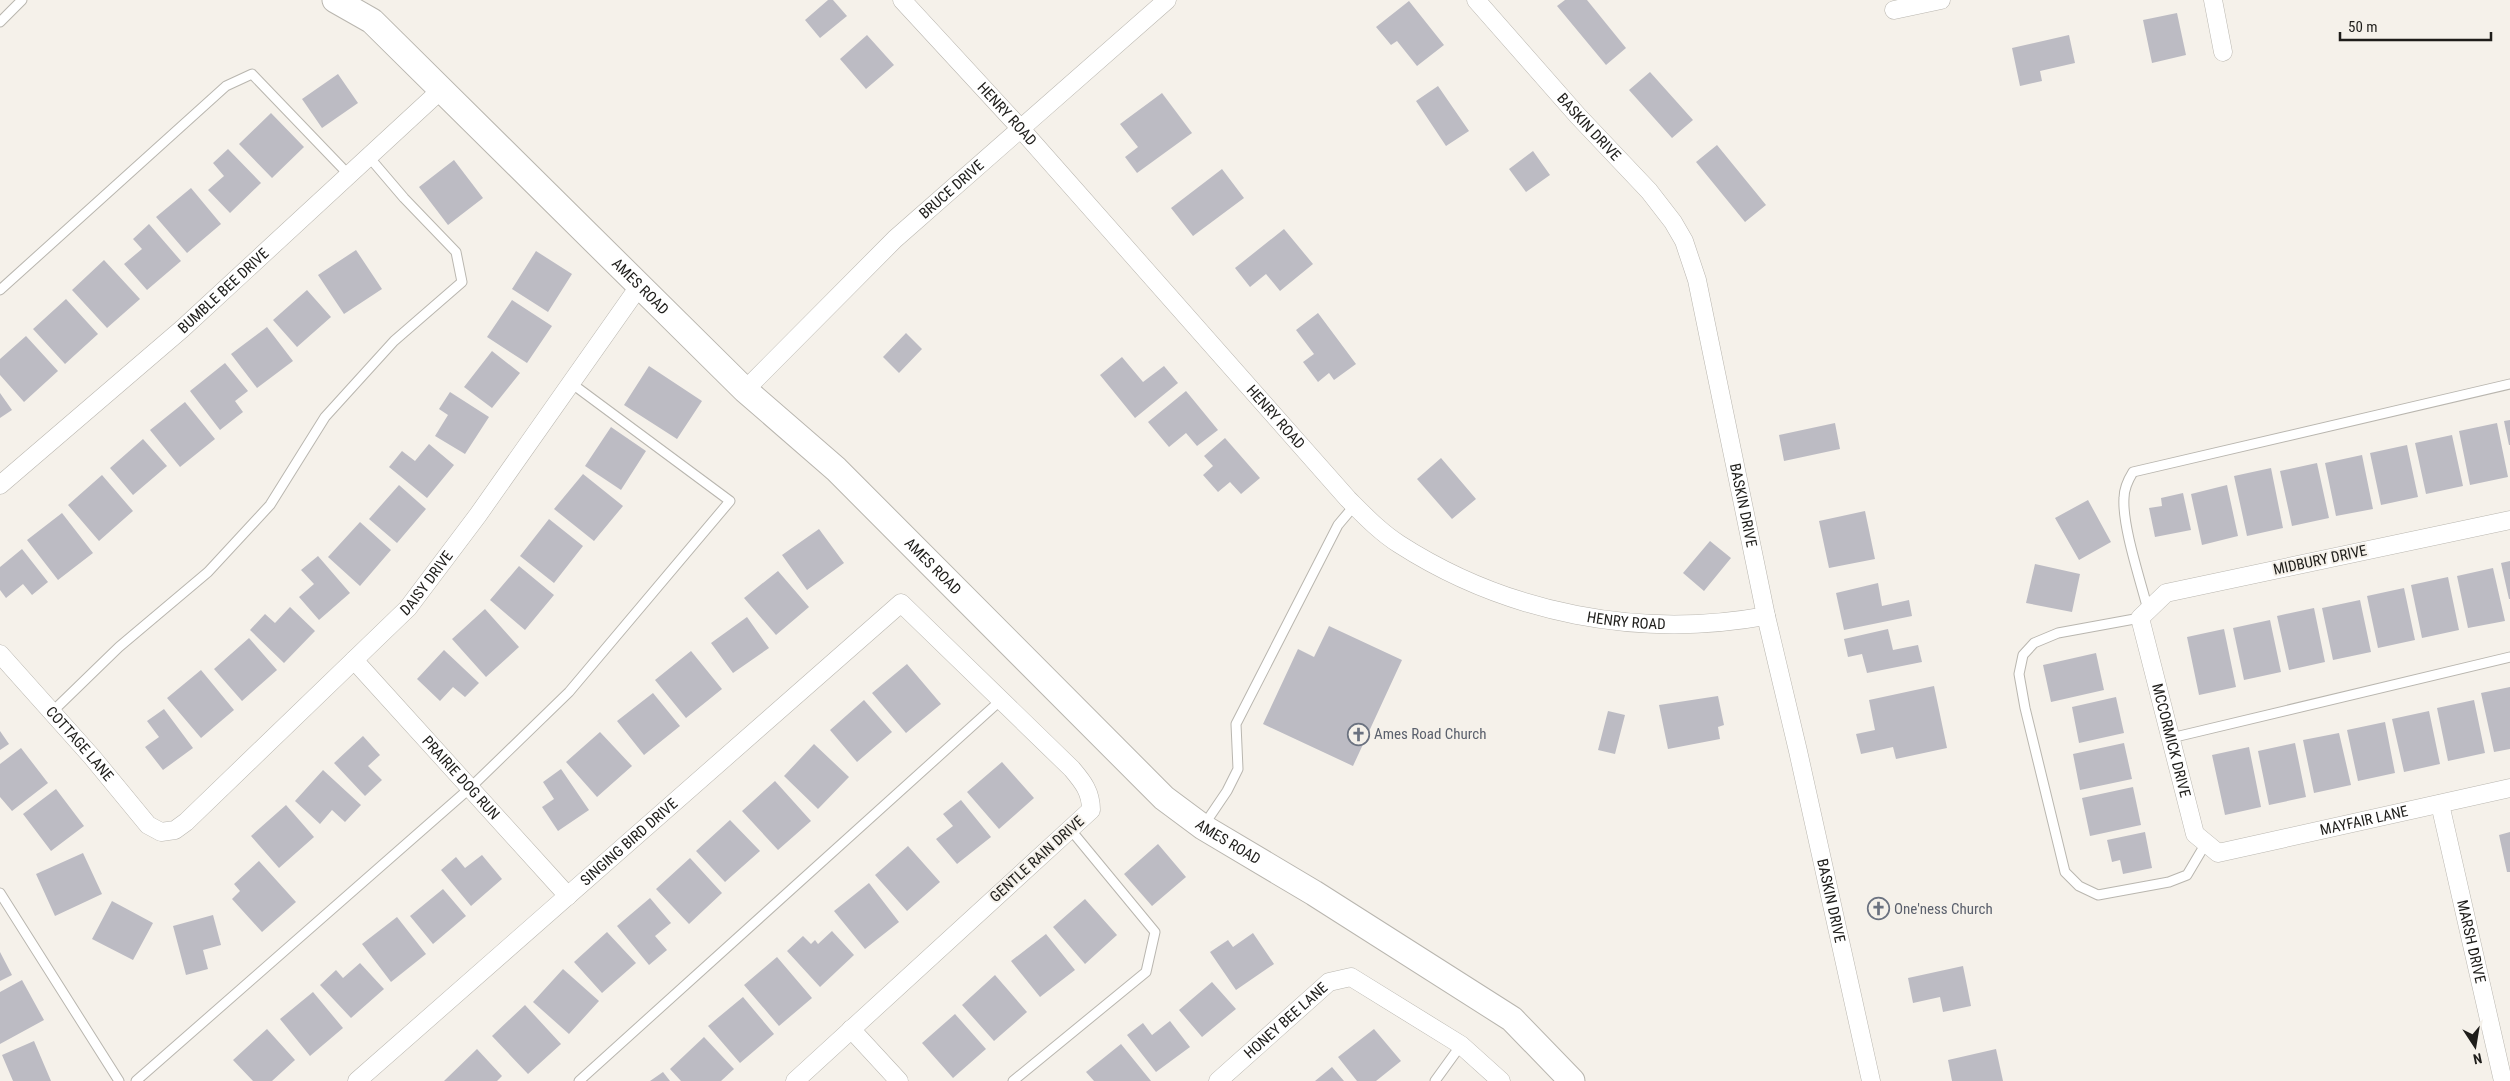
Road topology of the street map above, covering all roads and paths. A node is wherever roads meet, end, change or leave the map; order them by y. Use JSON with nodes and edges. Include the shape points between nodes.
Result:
{"nodes":[{"id":1,"x":22,"y":0,"type":"edge"},
{"id":2,"x":335,"y":0,"type":"edge"},
{"id":3,"x":902,"y":0,"type":"edge"},
{"id":4,"x":1167,"y":0,"type":"edge"},
{"id":5,"x":1476,"y":0,"type":"edge"},
{"id":6,"x":1941,"y":0,"type":"edge"},
{"id":7,"x":2213,"y":0,"type":"edge"},
{"id":8,"x":1894,"y":10,"type":"dead end"},
{"id":9,"x":0,"y":22,"type":"edge"},
{"id":10,"x":2223,"y":52,"type":"dead end"},
{"id":11,"x":442,"y":89,"type":"junction"},
{"id":12,"x":1021,"y":129,"type":"junction"},
{"id":13,"x":369,"y":157,"type":"junction"},
{"id":14,"x":349,"y":175,"type":"junction"},
{"id":15,"x":640,"y":285,"type":"junction"},
{"id":16,"x":0,"y":290,"type":"edge"},
{"id":17,"x":572,"y":383,"type":"junction"},
{"id":18,"x":2510,"y":384,"type":"edge"},
{"id":19,"x":745,"y":390,"type":"junction"},
{"id":20,"x":0,"y":486,"type":"edge"},
{"id":21,"x":1354,"y":506,"type":"junction"},
{"id":22,"x":2510,"y":520,"type":"edge"},
{"id":23,"x":901,"y":603,"type":"joint"},
{"id":24,"x":2144,"y":614,"type":"junction"},
{"id":25,"x":1766,"y":616,"type":"junction"},
{"id":26,"x":0,"y":654,"type":"edge"},
{"id":27,"x":2510,"y":657,"type":"edge"},
{"id":28,"x":354,"y":660,"type":"junction"},
{"id":29,"x":1001,"y":700,"type":"junction"},
{"id":30,"x":52,"y":712,"type":"junction"},
{"id":31,"x":2171,"y":738,"type":"junction"},
{"id":32,"x":470,"y":788,"type":"junction"},
{"id":33,"x":2510,"y":788,"type":"edge"},
{"id":34,"x":2440,"y":804,"type":"junction"},
{"id":35,"x":1203,"y":827,"type":"junction"},
{"id":36,"x":1070,"y":829,"type":"junction"},
{"id":37,"x":161,"y":832,"type":"joint"},
{"id":38,"x":2212,"y":848,"type":"junction"},
{"id":39,"x":0,"y":892,"type":"edge"},
{"id":40,"x":568,"y":896,"type":"junction"},
{"id":41,"x":851,"y":1030,"type":"junction"},
{"id":42,"x":1461,"y":1045,"type":"junction"},
{"id":43,"x":119,"y":1081,"type":"edge"},
{"id":44,"x":136,"y":1081,"type":"edge"},
{"id":45,"x":357,"y":1081,"type":"edge"},
{"id":46,"x":579,"y":1081,"type":"edge"},
{"id":47,"x":794,"y":1081,"type":"edge"},
{"id":48,"x":898,"y":1081,"type":"edge"},
{"id":49,"x":1013,"y":1081,"type":"edge"},
{"id":50,"x":1218,"y":1081,"type":"edge"},
{"id":51,"x":1435,"y":1081,"type":"edge"},
{"id":52,"x":1501,"y":1081,"type":"edge"},
{"id":53,"x":1572,"y":1081,"type":"edge"},
{"id":54,"x":1870,"y":1081,"type":"edge"},
{"id":55,"x":2503,"y":1081,"type":"edge"}],
"edges":[{"from":1,"to":9,"type":"lane"},
{"from":2,"to":11,"type":"street","name":"AMES ROAD","via":[[372,21]]},
{"from":3,"to":12,"type":"street","name":"HENRY ROAD"},
{"from":4,"to":12,"type":"street","name":"BRUCE DRIVE"},
{"from":5,"to":25,"type":"street","name":"BASKIN DRIVE","via":[[1649,191],[1684,241],[1697,280]]},
{"from":6,"to":8,"type":"street"},
{"from":7,"to":10,"type":"street"},
{"from":11,"to":13,"type":"street","name":"BUMBLE BEE DRIVE"},
{"from":11,"to":15,"type":"street","name":"AMES ROAD"},
{"from":12,"to":19,"type":"street","name":"BRUCE DRIVE","via":[[895,239]]},
{"from":12,"to":21,"type":"street","name":"HENRY ROAD"},
{"from":13,"to":14,"type":"street","name":"BUMBLE BEE DRIVE"},
{"from":13,"to":30,"type":"lane","via":[[456,252],[462,282],[394,341],[325,417],[270,505],[208,572],[119,647]]},
{"from":14,"to":16,"type":"lane","via":[[252,74],[226,86]]},
{"from":14,"to":20,"type":"street","name":"BUMBLE BEE DRIVE","via":[[182,329]]},
{"from":15,"to":17,"type":"street","name":"DAISY DRIVE"},
{"from":15,"to":19,"type":"street","name":"AMES ROAD"},
{"from":17,"to":28,"type":"street","name":"DAISY DRIVE","via":[[408,608]]},
{"from":17,"to":32,"type":"lane","via":[[730,501],[569,692]]},
{"from":18,"to":24,"type":"lane","via":[[2133,472],[2124,498],[2125,517]]},
{"from":19,"to":35,"type":"street","name":"AMES ROAD","via":[[836,469],[1164,798]]},
{"from":21,"to":25,"type":"street","name":"HENRY ROAD","via":[[1398,544],[1444,570],[1488,590],[1543,608],[1576,616],[1648,625],[1726,623]]},
{"from":21,"to":35,"type":"lane","via":[[1338,525],[1236,724],[1238,769]]},
{"from":22,"to":24,"type":"street","name":"MIDBURY DRIVE","via":[[2166,593]]},
{"from":23,"to":29,"type":"street","name":"GENTLE RAIN DRIVE"},
{"from":23,"to":40,"type":"street","name":"SINGING BIRD DRIVE"},
{"from":24,"to":31,"type":"street","name":"MCCORMICK DRIVE"},
{"from":24,"to":38,"type":"lane","via":[[2058,633],[2034,643],[2023,654],[2019,674],[2024,708],[2065,872],[2079,886],[2098,896],[2169,882],[2187,874]]},
{"from":25,"to":54,"type":"street","name":"BASKIN DRIVE"},
{"from":26,"to":30,"type":"street","name":"COTTAGE LANE"},
{"from":27,"to":31,"type":"lane"},
{"from":28,"to":32,"type":"street","name":"PRAIRIE DOG RUN"},
{"from":28,"to":37,"type":"street","name":"DAISY DRIVE","via":[[186,822],[175,830]]},
{"from":29,"to":36,"type":"street","name":"GENTLE RAIN DRIVE","via":[[1086,785],[1091,810]]},
{"from":29,"to":46,"type":"lane"},
{"from":30,"to":37,"type":"street","name":"COTTAGE LANE","via":[[148,825]]},
{"from":31,"to":38,"type":"street","name":"MCCORMICK DRIVE","via":[[2195,834]]},
{"from":32,"to":40,"type":"street","name":"PRAIRIE DOG RUN"},
{"from":32,"to":44,"type":"lane"},
{"from":33,"to":34,"type":"street","name":"MAYFAIR LANE"},
{"from":34,"to":38,"type":"street","name":"MAYFAIR LANE"},
{"from":34,"to":55,"type":"street","name":"MARSH DRIVE"},
{"from":35,"to":53,"type":"street","name":"AMES ROAD","via":[[1314,893],[1512,1019]]},
{"from":36,"to":41,"type":"street","name":"GENTLE RAIN DRIVE"},
{"from":36,"to":49,"type":"lane","via":[[1155,932],[1146,972]]},
{"from":39,"to":43,"type":"lane"},
{"from":40,"to":45,"type":"street","name":"SINGING BIRD DRIVE"},
{"from":41,"to":47,"type":"street","name":"GENTLE RAIN DRIVE"},
{"from":41,"to":48,"type":"street"},
{"from":42,"to":50,"type":"street","name":"HONEY BEE LANE","via":[[1351,977],[1329,982]]},
{"from":42,"to":51,"type":"lane"},
{"from":42,"to":52,"type":"street","name":"HONEY BEE LANE"}]}
